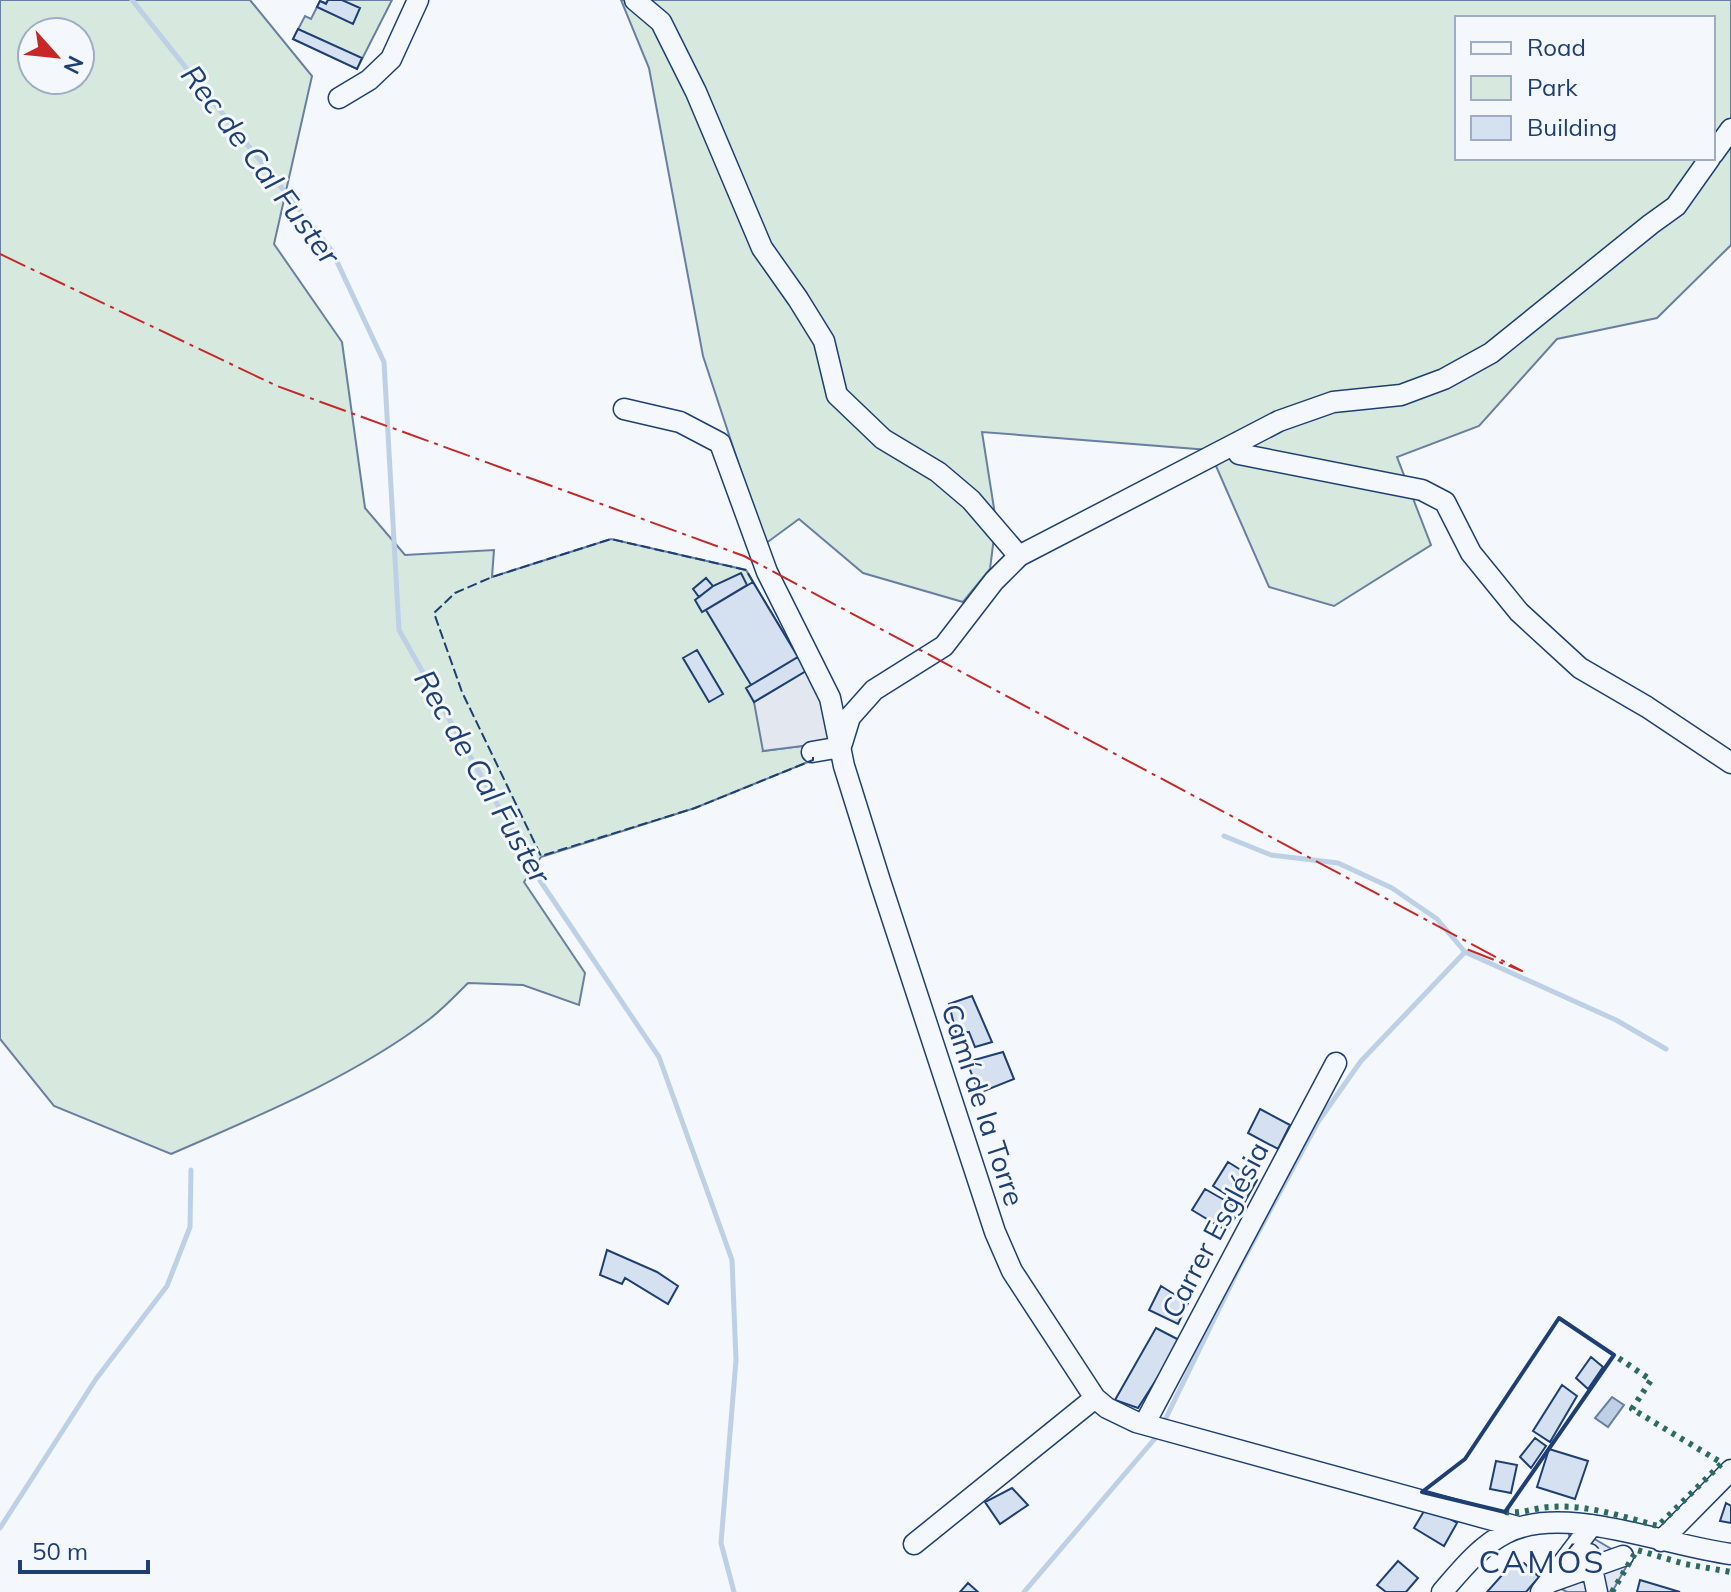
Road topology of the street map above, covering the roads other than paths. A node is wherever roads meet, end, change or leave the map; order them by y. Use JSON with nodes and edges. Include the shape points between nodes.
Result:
{"nodes":[{"id":1,"x":418,"y":0,"type":"edge"},
{"id":2,"x":635,"y":0,"type":"edge"},
{"id":3,"x":658,"y":0,"type":"edge"},
{"id":4,"x":661,"y":22,"type":"junction"},
{"id":5,"x":339,"y":98,"type":"dead end"},
{"id":6,"x":1731,"y":129,"type":"edge"},
{"id":7,"x":1715,"y":152,"type":"edge"},
{"id":8,"x":1709,"y":160,"type":"edge"},
{"id":9,"x":624,"y":409,"type":"dead end"},
{"id":10,"x":1234,"y":445,"type":"junction"},
{"id":11,"x":1019,"y":556,"type":"junction"},
{"id":12,"x":841,"y":747,"type":"junction"},
{"id":13,"x":812,"y":752,"type":"dead end"},
{"id":14,"x":1731,"y":763,"type":"edge"},
{"id":15,"x":1336,"y":1063,"type":"dead end"},
{"id":16,"x":1095,"y":1398,"type":"junction"},
{"id":17,"x":1145,"y":1423,"type":"junction"},
{"id":18,"x":1731,"y":1470,"type":"edge"},
{"id":19,"x":1471,"y":1512,"type":"junction"},
{"id":20,"x":1518,"y":1527,"type":"junction"},
{"id":21,"x":1589,"y":1530,"type":"junction"},
{"id":22,"x":1661,"y":1541,"type":"junction"},
{"id":23,"x":1492,"y":1542,"type":"junction"},
{"id":24,"x":914,"y":1544,"type":"dead end"},
{"id":25,"x":1731,"y":1554,"type":"edge"},
{"id":26,"x":1623,"y":1556,"type":"dead end"},
{"id":27,"x":1592,"y":1567,"type":"junction"},
{"id":28,"x":1546,"y":1587,"type":"edge"},
{"id":29,"x":1442,"y":1592,"type":"edge"},
{"id":30,"x":1597,"y":1592,"type":"edge"}],
"edges":[{"from":1,"to":5,"type":"street","via":[[391,59]]},
{"from":2,"to":4,"type":"street"},
{"from":3,"to":4,"type":"street"},
{"from":4,"to":11,"type":"street","via":[[762,248],[824,341],[837,395],[883,439],[938,472],[971,500]]},
{"from":6,"to":7,"type":"street"},
{"from":8,"to":10,"type":"street","via":[[1676,206],[1491,353],[1401,395],[1333,402],[1279,421]]},
{"from":9,"to":12,"type":"street","name":"Camí de la Torre","via":[[680,422],[720,443],[767,572],[830,698]]},
{"from":10,"to":11,"type":"street"},
{"from":10,"to":14,"type":"street","via":[[1239,454],[1422,490],[1445,502],[1471,553],[1519,612],[1580,668]]},
{"from":11,"to":12,"type":"street","via":[[944,646],[874,690],[850,717]]},
{"from":12,"to":13,"type":"street"},
{"from":12,"to":16,"type":"street","name":"Camí de la Torre","via":[[995,1232],[1012,1271]]},
{"from":15,"to":17,"type":"street","name":"Carrer Església"},
{"from":16,"to":17,"type":"street","name":"Camí de la Torre"},
{"from":16,"to":24,"type":"street"},
{"from":17,"to":19,"type":"street","name":"Camí de la Torre"},
{"from":18,"to":22,"type":"street"},
{"from":19,"to":20,"type":"street","name":"Camí de la Torre"},
{"from":19,"to":23,"type":"street"},
{"from":20,"to":21,"type":"street","via":[[1552,1521]]},
{"from":20,"to":23,"type":"street"},
{"from":21,"to":22,"type":"street"},
{"from":21,"to":27,"type":"street"},
{"from":21,"to":28,"type":"street"},
{"from":22,"to":25,"type":"street"},
{"from":23,"to":29,"type":"street"},
{"from":26,"to":27,"type":"street"},
{"from":27,"to":28,"type":"street"},
{"from":27,"to":30,"type":"street"}]}
